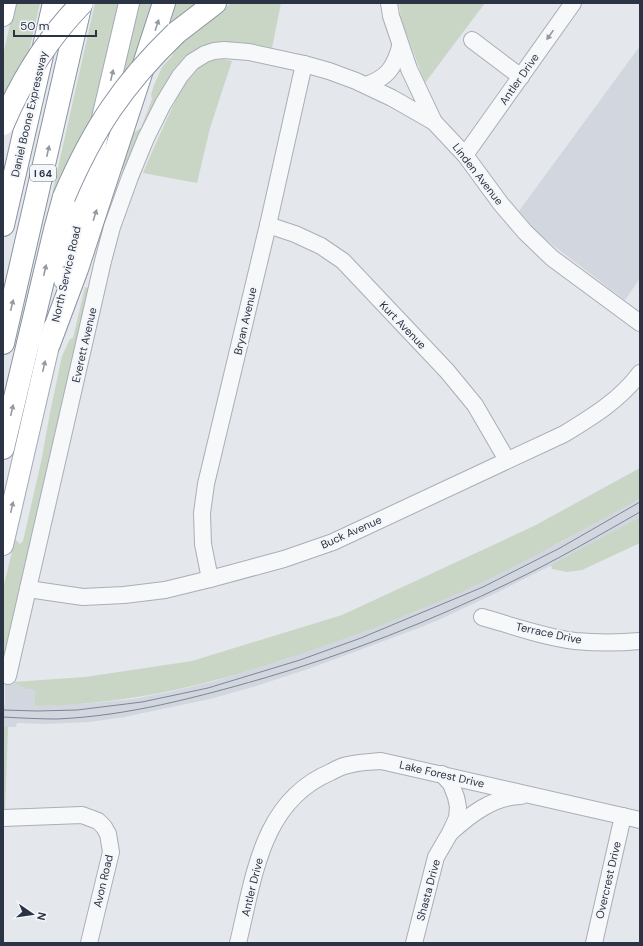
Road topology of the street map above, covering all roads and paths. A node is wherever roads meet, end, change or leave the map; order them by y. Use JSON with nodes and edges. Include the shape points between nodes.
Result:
{"nodes":[{"id":1,"x":6,"y":3,"type":"edge"},
{"id":2,"x":54,"y":3,"type":"edge"},
{"id":3,"x":82,"y":3,"type":"edge"},
{"id":4,"x":129,"y":3,"type":"edge"},
{"id":5,"x":164,"y":3,"type":"edge"},
{"id":6,"x":215,"y":3,"type":"edge"},
{"id":7,"x":389,"y":3,"type":"edge"},
{"id":8,"x":573,"y":3,"type":"edge"},
{"id":9,"x":3,"y":16,"type":"edge"},
{"id":10,"x":472,"y":40,"type":"dead end"},
{"id":11,"x":400,"y":47,"type":"junction"},
{"id":12,"x":224,"y":50,"type":"joint"},
{"id":13,"x":304,"y":64,"type":"junction"},
{"id":14,"x":521,"y":76,"type":"junction"},
{"id":15,"x":366,"y":86,"type":"junction"},
{"id":16,"x":434,"y":122,"type":"junction"},
{"id":17,"x":3,"y":124,"type":"edge"},
{"id":18,"x":466,"y":155,"type":"junction"},
{"id":19,"x":3,"y":225,"type":"edge"},
{"id":20,"x":268,"y":225,"type":"junction"},
{"id":21,"x":640,"y":323,"type":"edge"},
{"id":22,"x":3,"y":343,"type":"edge"},
{"id":23,"x":49,"y":344,"type":"junction"},
{"id":24,"x":640,"y":374,"type":"edge"},
{"id":25,"x":3,"y":448,"type":"edge"},
{"id":26,"x":507,"y":460,"type":"junction"},
{"id":27,"x":3,"y":545,"type":"edge"},
{"id":28,"x":210,"y":579,"type":"junction"},
{"id":29,"x":28,"y":589,"type":"junction"},
{"id":30,"x":482,"y":617,"type":"dead end"},
{"id":31,"x":640,"y":641,"type":"edge"},
{"id":32,"x":8,"y":676,"type":"dead end"},
{"id":33,"x":442,"y":774,"type":"junction"},
{"id":34,"x":538,"y":796,"type":"junction"},
{"id":35,"x":623,"y":816,"type":"junction"},
{"id":36,"x":3,"y":818,"type":"edge"},
{"id":37,"x":640,"y":820,"type":"edge"},
{"id":38,"x":269,"y":832,"type":"joint"},
{"id":39,"x":450,"y":833,"type":"junction"},
{"id":40,"x":89,"y":943,"type":"edge"},
{"id":41,"x":238,"y":943,"type":"edge"},
{"id":42,"x":414,"y":943,"type":"edge"},
{"id":43,"x":594,"y":943,"type":"edge"}],
"edges":[{"from":1,"to":9,"type":"main road"},
{"from":2,"to":19,"type":"highway","name":"Daniel Boone Expressway","number":"I 64"},
{"from":3,"to":17,"type":"highway","bridge":true,"via":[[36,60]]},
{"from":22,"to":3,"type":"highway","number":"I 64","one_way":true},
{"from":23,"to":4,"type":"main road","name":"North Service Road","one_way":true},
{"from":23,"to":5,"type":"highway","one_way":true,"via":[[77,269]]},
{"from":25,"to":6,"type":"highway","one_way":true,"bridge":true,"via":[[64,197],[90,142],[108,110],[144,65],[176,33]]},
{"from":7,"to":11,"type":"street","via":[[390,16]]},
{"from":8,"to":14,"type":"street","name":"Antler Drive","one_way":true},
{"from":10,"to":14,"type":"street"},
{"from":11,"to":15,"type":"street","via":[[390,71]]},
{"from":11,"to":16,"type":"street"},
{"from":12,"to":13,"type":"street","name":"Linden Avenue","via":[[249,52]]},
{"from":12,"to":29,"type":"street","name":"Everett Avenue","via":[[214,51],[192,62],[180,76],[146,138],[112,227]]},
{"from":13,"to":15,"type":"street","name":"Linden Avenue"},
{"from":13,"to":20,"type":"street","name":"Bryan Avenue"},
{"from":14,"to":18,"type":"street","name":"Antler Drive"},
{"from":15,"to":16,"type":"street","name":"Linden Avenue"},
{"from":16,"to":18,"type":"street","name":"Linden Avenue"},
{"from":18,"to":21,"type":"street","name":"Linden Avenue","via":[[501,204],[525,232],[552,258]]},
{"from":20,"to":26,"type":"street","name":"Kurt Avenue","via":[[321,246],[343,261],[447,371],[475,405]]},
{"from":20,"to":28,"type":"street","name":"Bryan Avenue","via":[[206,484],[202,513],[203,544]]},
{"from":27,"to":23,"type":"main road","name":"North Service Road","one_way":true},
{"from":24,"to":26,"type":"street","name":"Buck Avenue","via":[[595,416],[564,434]]},
{"from":26,"to":28,"type":"street","name":"Buck Avenue","via":[[333,542],[284,559]]},
{"from":28,"to":29,"type":"street","name":"Buck Avenue","via":[[165,590],[124,595],[83,597]]},
{"from":29,"to":32,"type":"street","name":"Everett Avenue"},
{"from":30,"to":31,"type":"street","name":"Terrace Drive","via":[[575,641]]},
{"from":33,"to":34,"type":"street","name":"Lake Forest Drive"},
{"from":33,"to":38,"type":"street","name":"Lake Forest Drive","via":[[381,761],[347,765],[305,785],[283,807]]},
{"from":33,"to":39,"type":"street","name":"Shasta Drive","via":[[451,784],[458,807],[457,818]]},
{"from":34,"to":35,"type":"street","name":"Lake Forest Drive"},
{"from":34,"to":39,"type":"street","via":[[515,796],[498,800],[468,817]]},
{"from":35,"to":37,"type":"street","name":"Lake Forest Drive"},
{"from":35,"to":43,"type":"street","name":"Overcrest Drive"},
{"from":36,"to":40,"type":"street","name":"Avon Road","via":[[82,815],[98,821],[104,828],[108,834],[111,852]]},
{"from":38,"to":41,"type":"street","name":"Antler Drive","via":[[256,865]]},
{"from":39,"to":42,"type":"street","name":"Shasta Drive","via":[[436,856]]}]}
